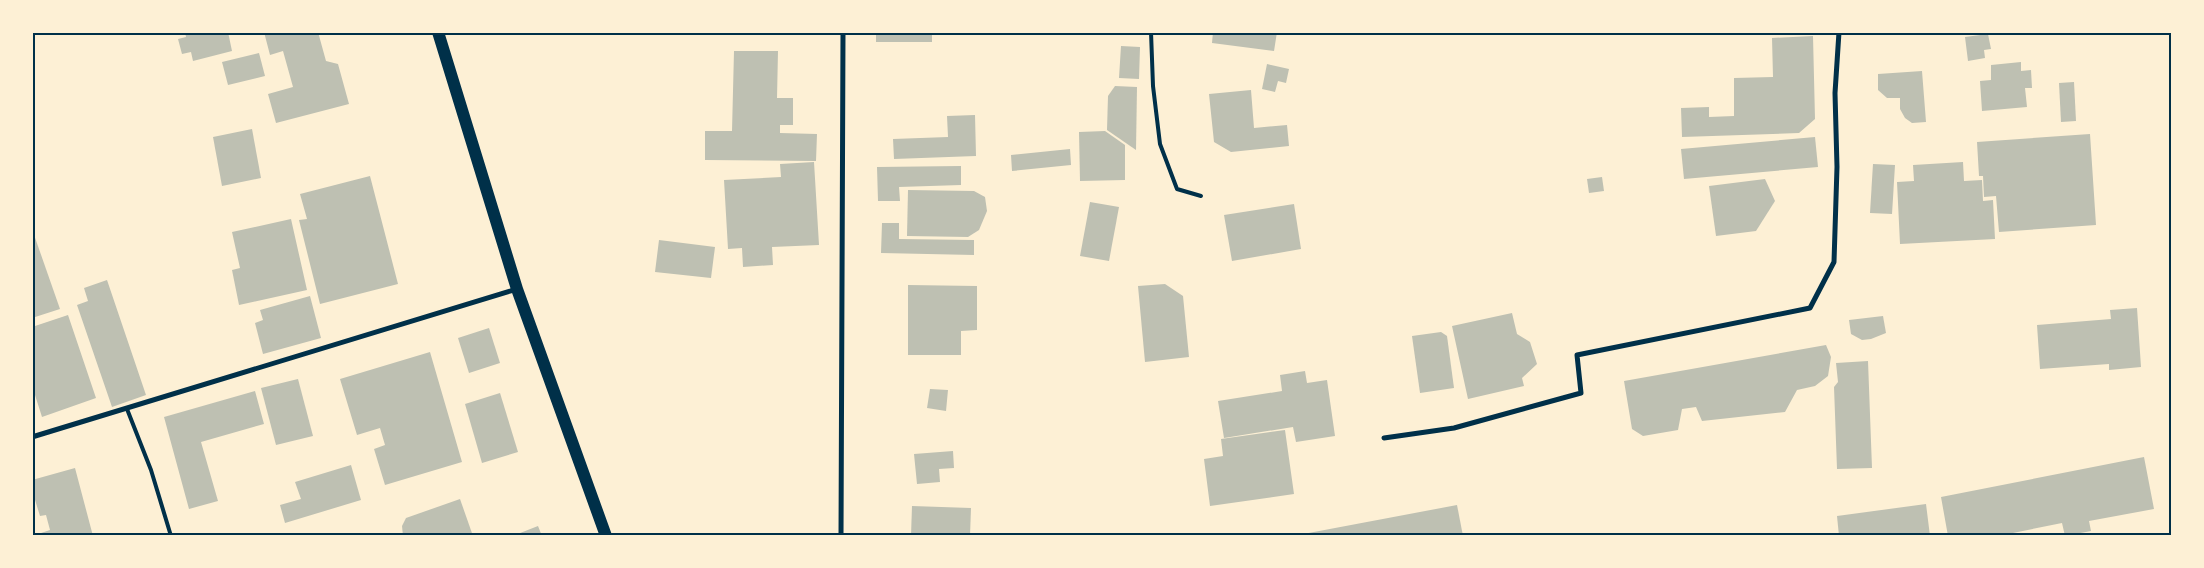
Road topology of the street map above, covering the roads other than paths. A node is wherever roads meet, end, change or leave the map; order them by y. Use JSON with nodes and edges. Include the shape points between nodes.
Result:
{"nodes":[{"id":1,"x":438,"y":32,"type":"edge"},
{"id":2,"x":843,"y":32,"type":"edge"},
{"id":3,"x":1151,"y":32,"type":"edge"},
{"id":4,"x":1839,"y":32,"type":"edge"},
{"id":5,"x":1201,"y":196,"type":"dead end"},
{"id":6,"x":517,"y":289,"type":"junction"},
{"id":7,"x":127,"y":409,"type":"junction"},
{"id":8,"x":32,"y":437,"type":"edge"},
{"id":9,"x":1384,"y":438,"type":"dead end"},
{"id":10,"x":171,"y":536,"type":"edge"},
{"id":11,"x":606,"y":536,"type":"edge"},
{"id":12,"x":841,"y":536,"type":"edge"}],
"edges":[{"from":1,"to":6,"type":"main road"},
{"from":2,"to":12,"type":"street"},
{"from":3,"to":5,"type":"lane","via":[[1160,144],[1177,188]]},
{"from":4,"to":9,"type":"street","via":[[1835,94],[1834,262],[1810,308],[1577,355],[1581,393],[1454,428]]},
{"from":6,"to":7,"type":"street"},
{"from":6,"to":11,"type":"main road"},
{"from":7,"to":8,"type":"street"},
{"from":7,"to":10,"type":"lane","via":[[151,470]]}]}
